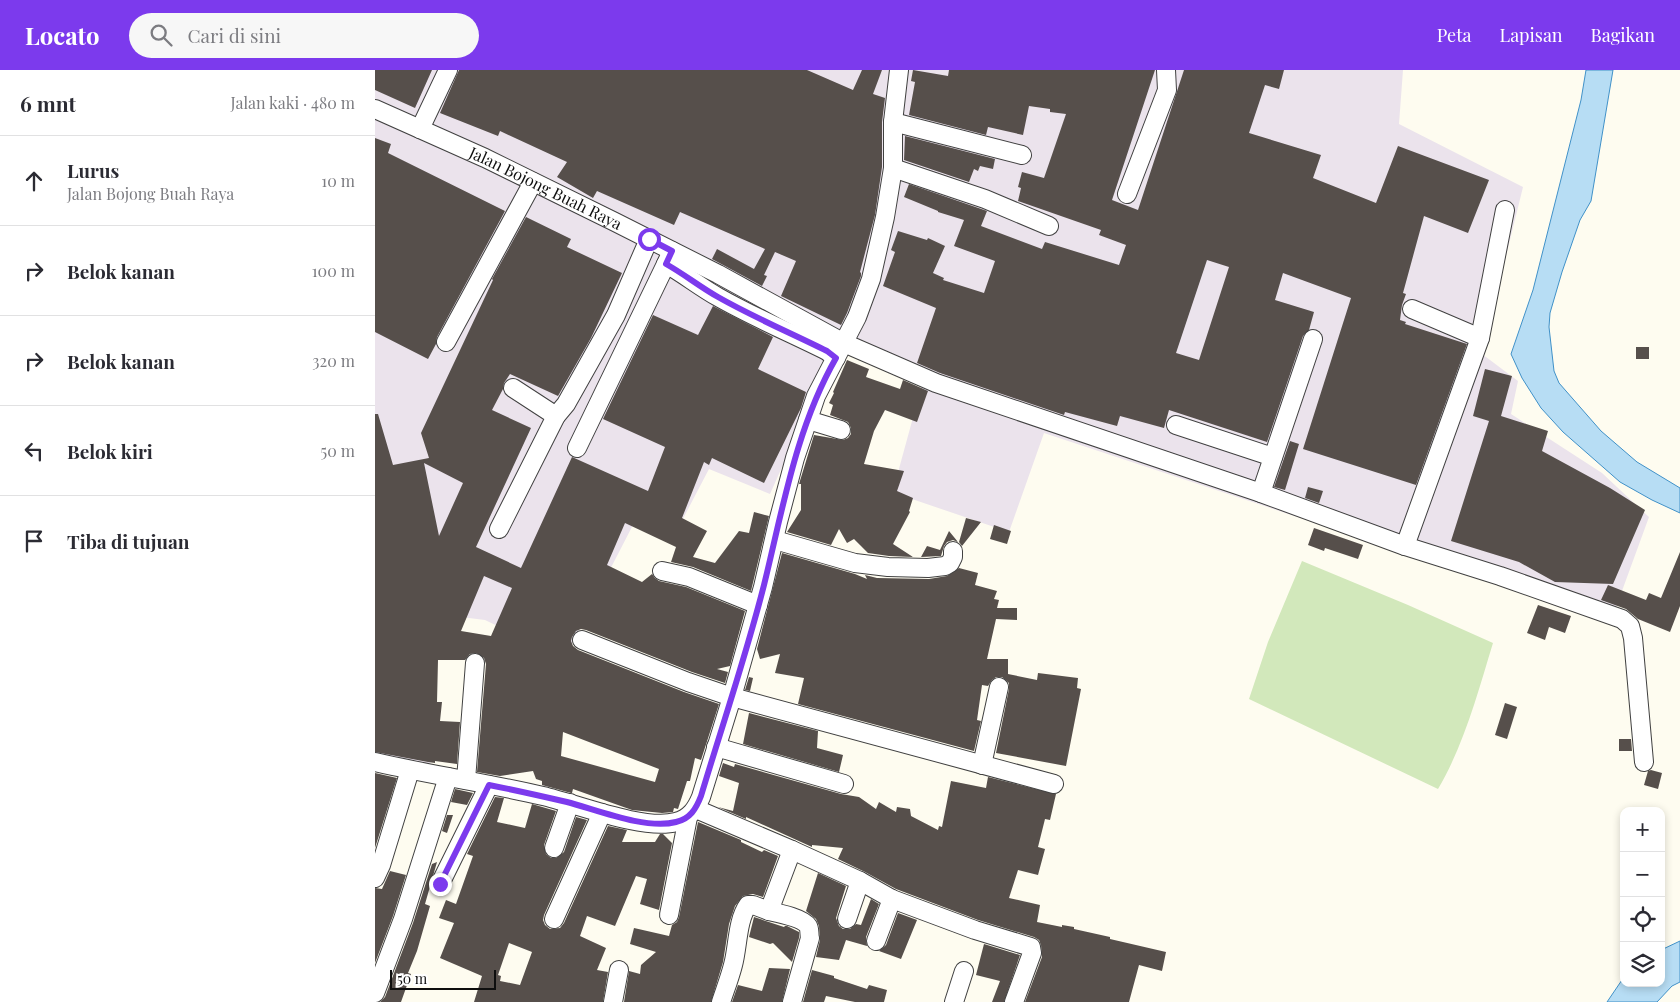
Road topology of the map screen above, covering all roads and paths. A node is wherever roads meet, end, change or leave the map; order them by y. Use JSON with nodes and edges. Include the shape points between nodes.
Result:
{"nodes":[{"id":1,"x":448,"y":70,"type":"edge"},
{"id":2,"x":899,"y":70,"type":"edge"},
{"id":3,"x":1166,"y":70,"type":"edge"},
{"id":4,"x":375,"y":110,"type":"edge"},
{"id":5,"x":893,"y":122,"type":"junction"},
{"id":6,"x":420,"y":129,"type":"junction"},
{"id":7,"x":1022,"y":156,"type":"dead end"},
{"id":8,"x":893,"y":168,"type":"junction"},
{"id":9,"x":533,"y":182,"type":"junction"},
{"id":10,"x":1127,"y":194,"type":"dead end"},
{"id":11,"x":1505,"y":210,"type":"dead end"},
{"id":12,"x":1049,"y":226,"type":"dead end"},
{"id":13,"x":649,"y":239,"type":"junction"},
{"id":14,"x":669,"y":257,"type":"junction"},
{"id":15,"x":1412,"y":309,"type":"dead end"},
{"id":16,"x":1481,"y":338,"type":"junction"},
{"id":17,"x":1313,"y":340,"type":"dead end"},
{"id":18,"x":446,"y":342,"type":"dead end"},
{"id":19,"x":840,"y":350,"type":"junction"},
{"id":20,"x":513,"y":388,"type":"dead end"},
{"id":21,"x":556,"y":416,"type":"junction"},
{"id":22,"x":808,"y":420,"type":"junction"},
{"id":23,"x":1175,"y":425,"type":"dead end"},
{"id":24,"x":841,"y":430,"type":"dead end"},
{"id":25,"x":577,"y":448,"type":"dead end"},
{"id":26,"x":1273,"y":457,"type":"junction"},
{"id":27,"x":1261,"y":493,"type":"junction"},
{"id":28,"x":499,"y":529,"type":"dead end"},
{"id":29,"x":775,"y":540,"type":"junction"},
{"id":30,"x":1405,"y":546,"type":"junction"},
{"id":31,"x":953,"y":551,"type":"dead end"},
{"id":32,"x":662,"y":571,"type":"dead end"},
{"id":33,"x":758,"y":604,"type":"junction"},
{"id":34,"x":582,"y":640,"type":"dead end"},
{"id":35,"x":475,"y":663,"type":"dead end"},
{"id":36,"x":999,"y":687,"type":"dead end"},
{"id":37,"x":732,"y":697,"type":"junction"},
{"id":38,"x":716,"y":747,"type":"junction"},
{"id":39,"x":375,"y":762,"type":"edge"},
{"id":40,"x":1644,"y":762,"type":"dead end"},
{"id":41,"x":982,"y":765,"type":"junction"},
{"id":42,"x":410,"y":770,"type":"junction"},
{"id":43,"x":448,"y":777,"type":"junction"},
{"id":44,"x":466,"y":780,"type":"junction"},
{"id":45,"x":844,"y":784,"type":"dead end"},
{"id":46,"x":1054,"y":784,"type":"dead end"},
{"id":47,"x":489,"y":785,"type":"junction"},
{"id":48,"x":570,"y":803,"type":"junction"},
{"id":49,"x":602,"y":813,"type":"junction"},
{"id":50,"x":692,"y":813,"type":"junction"},
{"id":51,"x":554,"y":848,"type":"dead end"},
{"id":52,"x":792,"y":850,"type":"junction"},
{"id":53,"x":375,"y":878,"type":"edge"},
{"id":54,"x":860,"y":881,"type":"junction"},
{"id":55,"x":440,"y":884,"type":"dead end"},
{"id":56,"x":892,"y":898,"type":"junction"},
{"id":57,"x":769,"y":911,"type":"junction"},
{"id":58,"x":669,"y":915,"type":"dead end"},
{"id":59,"x":554,"y":919,"type":"dead end"},
{"id":60,"x":847,"y":919,"type":"dead end"},
{"id":61,"x":875,"y":941,"type":"dead end"},
{"id":62,"x":619,"y":970,"type":"dead end"},
{"id":63,"x":964,"y":971,"type":"dead end"},
{"id":64,"x":375,"y":993,"type":"edge"},
{"id":65,"x":613,"y":1002,"type":"edge"},
{"id":66,"x":721,"y":1002,"type":"edge"},
{"id":67,"x":792,"y":1002,"type":"edge"},
{"id":68,"x":954,"y":1002,"type":"edge"},
{"id":69,"x":1014,"y":1002,"type":"edge"}],
"edges":[{"from":1,"to":6,"type":"street"},
{"from":2,"to":5,"type":"street"},
{"from":3,"to":10,"type":"street","via":[[1167,90]]},
{"from":4,"to":6,"type":"street","name":"Jalan Bojong Buah Raya"},
{"from":5,"to":7,"type":"street"},
{"from":5,"to":8,"type":"street"},
{"from":6,"to":9,"type":"street","name":"Jalan Bojong Buah Raya"},
{"from":8,"to":12,"type":"street","via":[[985,199]]},
{"from":8,"to":19,"type":"street","via":[[871,279]]},
{"from":9,"to":13,"type":"street","name":"Jalan Bojong Buah Raya"},
{"from":9,"to":18,"type":"street"},
{"from":11,"to":16,"type":"street"},
{"from":13,"to":14,"type":"street","name":"Jalan Bojong Buah Raya"},
{"from":13,"to":21,"type":"street","via":[[615,315],[566,404]]},
{"from":14,"to":19,"type":"street","name":"Jalan Bojong Buah Raya","via":[[719,274]]},
{"from":14,"to":25,"type":"street"},
{"from":15,"to":16,"type":"street"},
{"from":16,"to":30,"type":"street"},
{"from":17,"to":26,"type":"street"},
{"from":19,"to":22,"type":"street","via":[[816,396]]},
{"from":19,"to":27,"type":"street","name":"Jalan Bojong Buah Raya"},
{"from":20,"to":21,"type":"street"},
{"from":21,"to":28,"type":"street"},
{"from":22,"to":24,"type":"street"},
{"from":22,"to":29,"type":"street","via":[[787,484]]},
{"from":23,"to":26,"type":"street"},
{"from":26,"to":27,"type":"street"},
{"from":27,"to":30,"type":"street","name":"Jalan Bojong Buah Raya"},
{"from":29,"to":31,"type":"street","via":[[855,563],[888,567],[945,566],[950,563]]},
{"from":29,"to":33,"type":"street"},
{"from":30,"to":40,"type":"street","name":"Jalan Bojong Buah Raya","via":[[1509,579],[1628,623],[1633,638]]},
{"from":32,"to":33,"type":"street","via":[[689,577]]},
{"from":33,"to":37,"type":"street"},
{"from":34,"to":37,"type":"street"},
{"from":35,"to":44,"type":"street"},
{"from":36,"to":41,"type":"street"},
{"from":37,"to":38,"type":"street"},
{"from":37,"to":41,"type":"street"},
{"from":38,"to":45,"type":"street"},
{"from":38,"to":50,"type":"street","via":[[701,796]]},
{"from":39,"to":42,"type":"street"},
{"from":41,"to":46,"type":"street"},
{"from":42,"to":43,"type":"street"},
{"from":42,"to":53,"type":"street"},
{"from":43,"to":44,"type":"street"},
{"from":43,"to":64,"type":"street","via":[[403,919]]},
{"from":44,"to":47,"type":"street"},
{"from":47,"to":48,"type":"street"},
{"from":47,"to":55,"type":"street"},
{"from":48,"to":49,"type":"street"},
{"from":48,"to":51,"type":"street"},
{"from":49,"to":50,"type":"street","via":[[659,824],[676,822]]},
{"from":49,"to":59,"type":"street"},
{"from":50,"to":52,"type":"street"},
{"from":50,"to":58,"type":"street"},
{"from":52,"to":54,"type":"street"},
{"from":52,"to":57,"type":"street"},
{"from":54,"to":56,"type":"street"},
{"from":54,"to":60,"type":"street"},
{"from":56,"to":61,"type":"street"},
{"from":56,"to":69,"type":"street","via":[[975,930],[1031,947],[1032,953]]},
{"from":57,"to":66,"type":"street","via":[[753,904],[746,908]]},
{"from":57,"to":67,"type":"street","via":[[808,926],[810,938]]},
{"from":62,"to":65,"type":"street"},
{"from":63,"to":68,"type":"street"}]}
